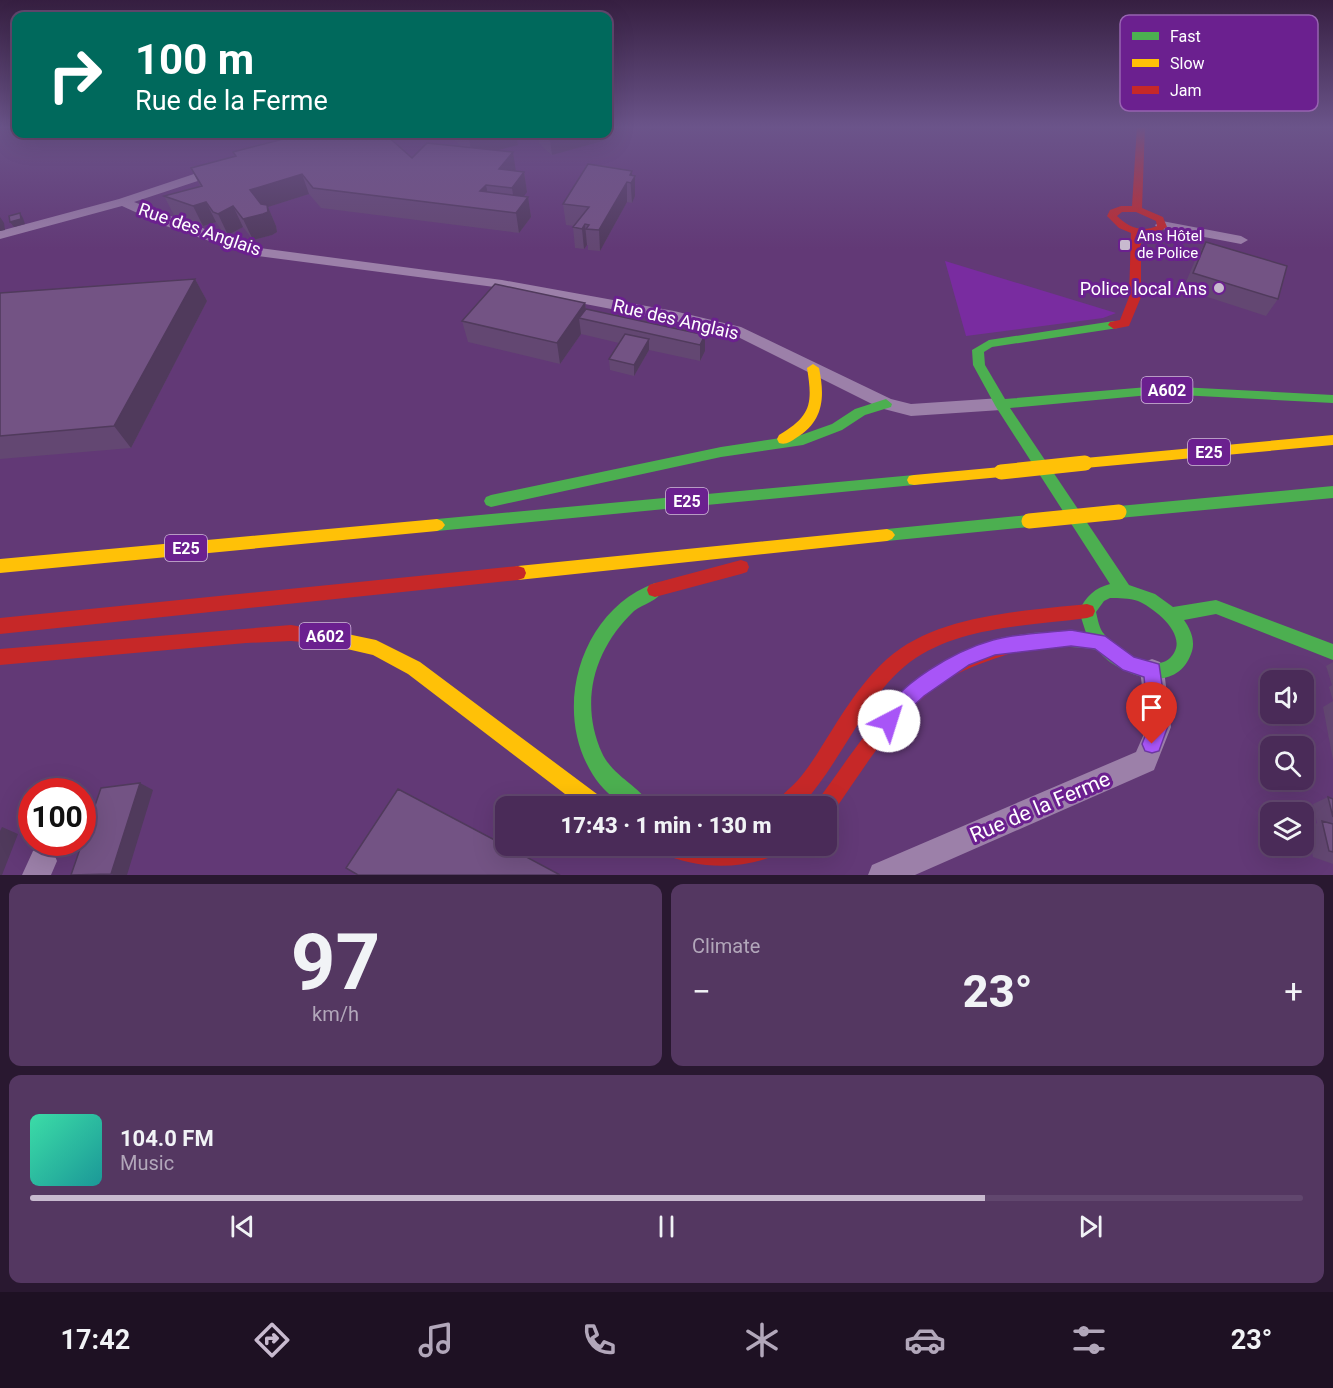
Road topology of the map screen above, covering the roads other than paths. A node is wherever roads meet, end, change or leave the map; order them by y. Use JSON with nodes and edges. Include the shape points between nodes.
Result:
{"nodes":[{"id":1,"x":227,"y":167,"type":"edge"},
{"id":2,"x":1139,"y":167,"type":"edge"},
{"id":3,"x":123,"y":202,"type":"junction"},
{"id":4,"x":1137,"y":209,"type":"junction"},
{"id":5,"x":1162,"y":225,"type":"junction"},
{"id":6,"x":1136,"y":231,"type":"junction"},
{"id":7,"x":0,"y":235,"type":"edge"},
{"id":8,"x":1241,"y":240,"type":"dead end"},
{"id":9,"x":813,"y":368,"type":"junction"},
{"id":10,"x":1333,"y":399,"type":"edge"},
{"id":11,"x":886,"y":404,"type":"junction"},
{"id":12,"x":1001,"y":404,"type":"junction"},
{"id":13,"x":1333,"y":440,"type":"edge"},
{"id":14,"x":775,"y":443,"type":"junction"},
{"id":15,"x":1333,"y":492,"type":"edge"},
{"id":16,"x":474,"y":504,"type":"dead end"},
{"id":17,"x":452,"y":510,"type":"dead end"},
{"id":18,"x":373,"y":530,"type":"junction"},
{"id":19,"x":791,"y":546,"type":"junction"},
{"id":20,"x":0,"y":566,"type":"edge"},
{"id":21,"x":1124,"y":591,"type":"junction"},
{"id":22,"x":180,"y":608,"type":"junction"},
{"id":23,"x":1087,"y":611,"type":"junction"},
{"id":24,"x":1170,"y":615,"type":"junction"},
{"id":25,"x":0,"y":626,"type":"edge"},
{"id":26,"x":82,"y":633,"type":"dead end"},
{"id":27,"x":61,"y":638,"type":"dead end"},
{"id":28,"x":1099,"y":641,"type":"junction"},
{"id":29,"x":0,"y":652,"type":"edge"},
{"id":30,"x":1333,"y":652,"type":"edge"},
{"id":31,"x":0,"y":657,"type":"edge"},
{"id":32,"x":1152,"y":670,"type":"junction"},
{"id":33,"x":583,"y":796,"type":"edge"},
{"id":34,"x":624,"y":796,"type":"edge"},
{"id":35,"x":799,"y":796,"type":"edge"},
{"id":36,"x":833,"y":796,"type":"edge"},
{"id":37,"x":699,"y":856,"type":"edge"},
{"id":38,"x":742,"y":856,"type":"edge"},
{"id":39,"x":882,"y":875,"type":"edge"}],
"edges":[{"from":1,"to":3,"type":"street"},
{"from":2,"to":4,"type":"main road"},
{"from":3,"to":7,"type":"street"},
{"from":3,"to":9,"type":"street","name":"Rue des Anglais","via":[[250,251],[502,284],[741,332]]},
{"from":4,"to":5,"type":"main road","via":[[1155,216]]},
{"from":4,"to":6,"type":"main road","via":[[1121,209],[1112,216],[1119,224]]},
{"from":5,"to":6,"type":"main road","via":[[1153,232]]},
{"from":5,"to":8,"type":"street"},
{"from":6,"to":12,"type":"main road","via":[[1135,297],[1125,323],[989,344],[978,350],[979,365]]},
{"from":9,"to":11,"type":"street","name":"Rue des Anglais"},
{"from":9,"to":14,"type":"main road","via":[[819,394],[814,418],[801,430]]},
{"from":10,"to":12,"type":"main road","number":"A602","via":[[1160,390]]},
{"from":11,"to":12,"type":"street","name":"Rue des Anglais","via":[[911,410]]},
{"from":11,"to":14,"type":"main road","via":[[860,412],[837,427],[803,440]]},
{"from":12,"to":21,"type":"main road"},
{"from":13,"to":18,"type":"main road","number":"E25","bridge":true},
{"from":14,"to":16,"type":"main road"},
{"from":15,"to":19,"type":"main road","bridge":true},
{"from":17,"to":18,"type":"main road"},
{"from":18,"to":20,"type":"main road","number":"E25"},
{"from":19,"to":22,"type":"main road"},
{"from":19,"to":34,"type":"main road","via":[[728,572],[669,585],[639,598],[607,626],[590,652],[581,687],[582,715],[588,744],[603,774]]},
{"from":21,"to":23,"type":"main road","via":[[1098,596]]},
{"from":21,"to":24,"type":"main road","via":[[1141,595]]},
{"from":22,"to":25,"type":"main road"},
{"from":22,"to":26,"type":"main road"},
{"from":23,"to":28,"type":"main road"},
{"from":23,"to":35,"type":"main road","via":[[939,638],[908,654],[883,676]]},
{"from":24,"to":30,"type":"main road","via":[[1216,608]]},
{"from":24,"to":32,"type":"main road","via":[[1184,638],[1185,652],[1173,666]]},
{"from":27,"to":29,"type":"main road"},
{"from":28,"to":32,"type":"main road","via":[[1129,664]]},
{"from":28,"to":36,"type":"main road","via":[[1034,641],[995,647],[963,659],[902,704]]},
{"from":31,"to":33,"type":"main road","number":"A602","via":[[246,635],[291,633],[333,637],[376,648],[414,668]]},
{"from":32,"to":39,"type":"street","name":"Rue de la Ferme","via":[[1158,726],[1145,761]]},
{"from":37,"to":38,"type":"main road"}]}
